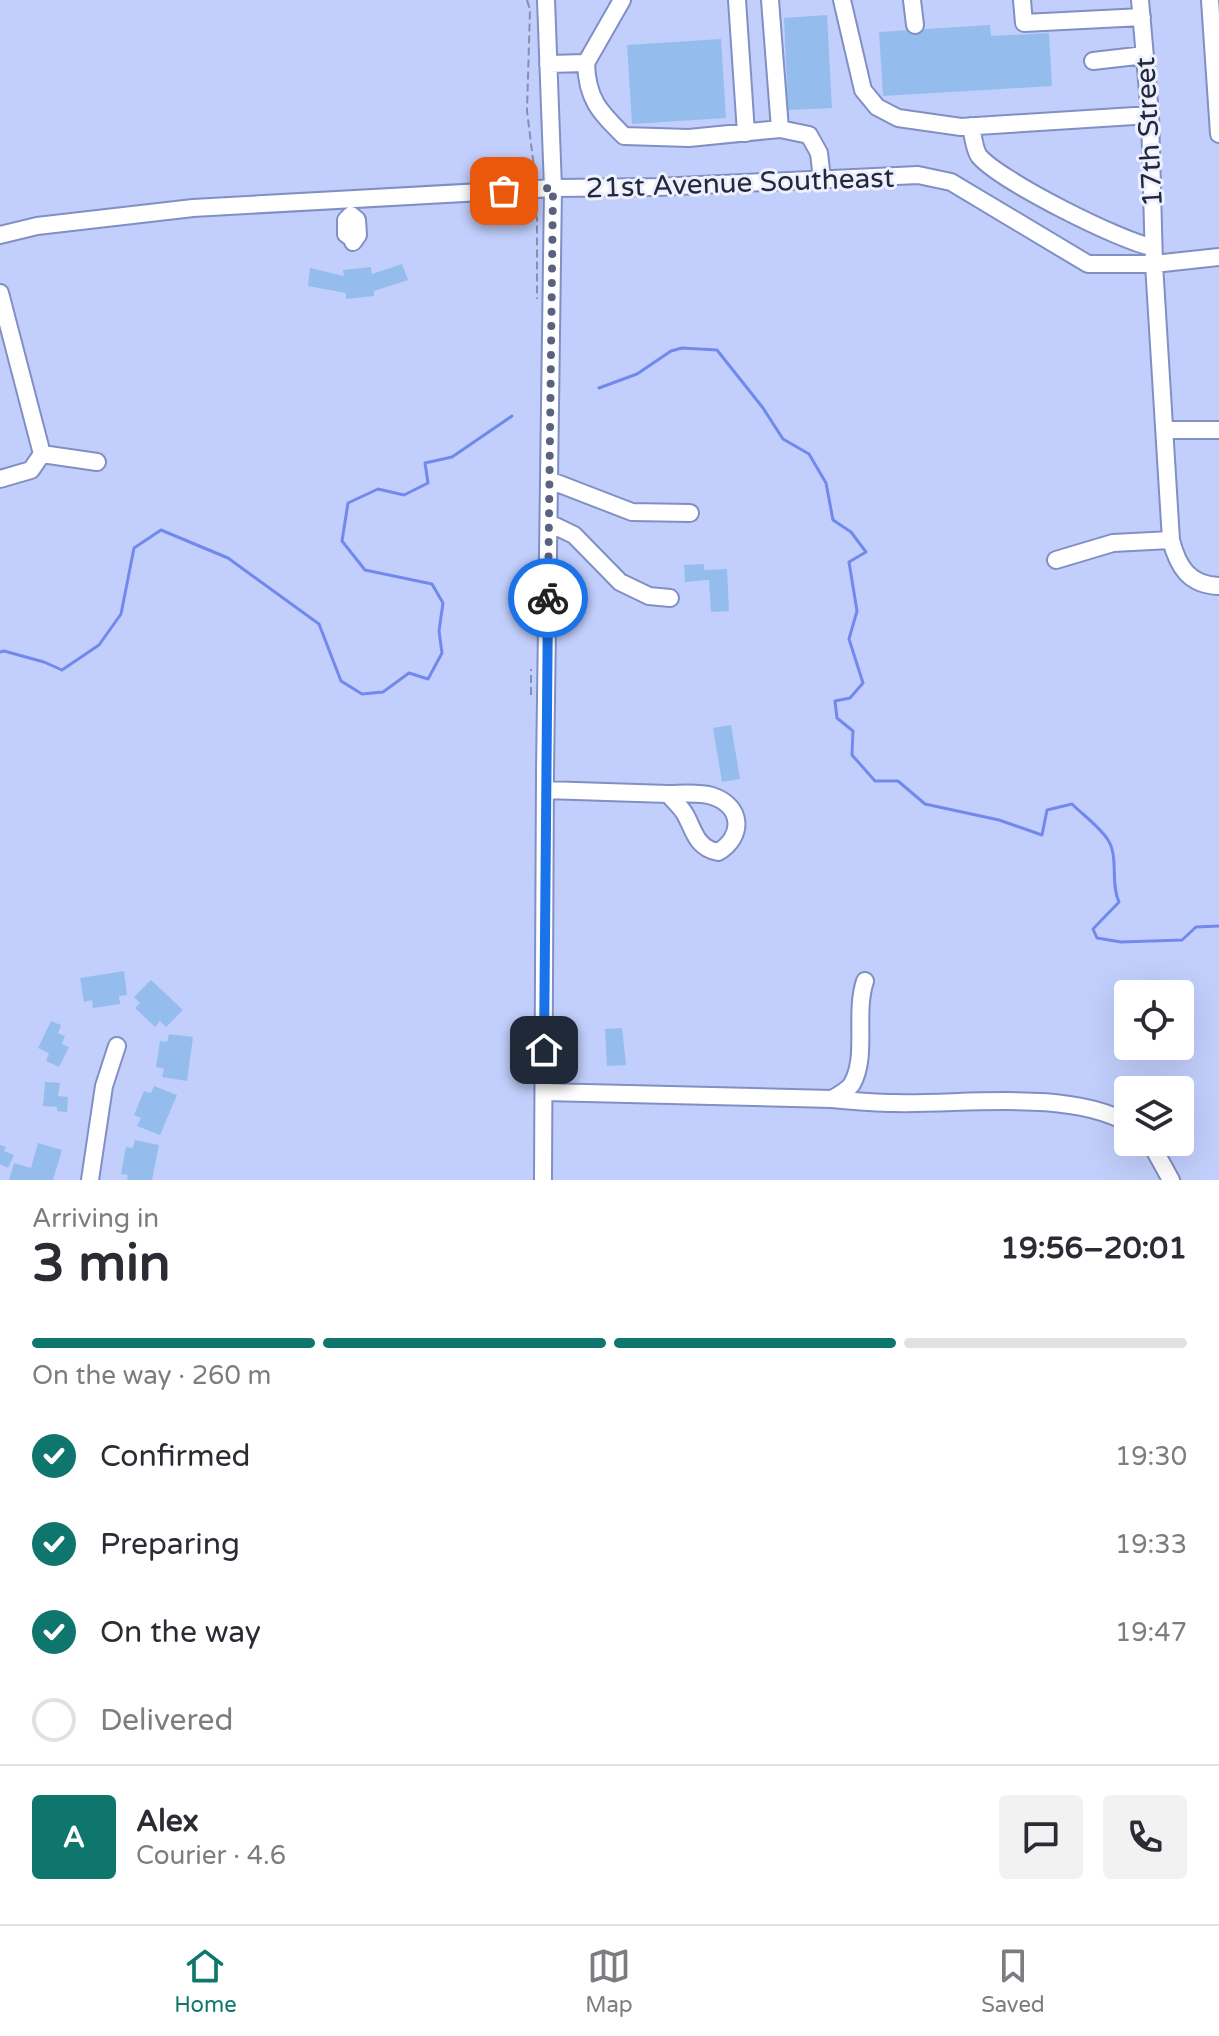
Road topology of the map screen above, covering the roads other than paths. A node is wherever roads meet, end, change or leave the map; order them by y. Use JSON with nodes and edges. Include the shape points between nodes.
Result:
{"nodes":[{"id":1,"x":546,"y":0,"type":"edge"},
{"id":2,"x":622,"y":0,"type":"edge"},
{"id":3,"x":737,"y":0,"type":"edge"},
{"id":4,"x":770,"y":0,"type":"edge"},
{"id":5,"x":842,"y":0,"type":"edge"},
{"id":6,"x":912,"y":0,"type":"edge"},
{"id":7,"x":1022,"y":0,"type":"edge"},
{"id":8,"x":1213,"y":3,"type":"edge"},
{"id":9,"x":1141,"y":8,"type":"edge"},
{"id":10,"x":915,"y":25,"type":"dead end"},
{"id":11,"x":1216,"y":41,"type":"edge"},
{"id":12,"x":1145,"y":55,"type":"junction"},
{"id":13,"x":1093,"y":61,"type":"dead end"},
{"id":14,"x":586,"y":63,"type":"junction"},
{"id":15,"x":548,"y":64,"type":"junction"},
{"id":16,"x":1150,"y":115,"type":"junction"},
{"id":17,"x":971,"y":126,"type":"junction"},
{"id":18,"x":780,"y":129,"type":"junction"},
{"id":19,"x":746,"y":133,"type":"junction"},
{"id":20,"x":1219,"y":134,"type":"edge"},
{"id":21,"x":822,"y":179,"type":"junction"},
{"id":22,"x":553,"y":188,"type":"junction"},
{"id":23,"x":351,"y":208,"type":"junction"},
{"id":24,"x":0,"y":235,"type":"edge"},
{"id":25,"x":353,"y":240,"type":"dead end"},
{"id":26,"x":1153,"y":256,"type":"junction"},
{"id":27,"x":1219,"y":257,"type":"edge"},
{"id":28,"x":0,"y":293,"type":"edge"},
{"id":29,"x":4,"y":326,"type":"edge"},
{"id":30,"x":1167,"y":430,"type":"junction"},
{"id":31,"x":1219,"y":430,"type":"edge"},
{"id":32,"x":42,"y":454,"type":"junction"},
{"id":33,"x":97,"y":462,"type":"dead end"},
{"id":34,"x":0,"y":479,"type":"edge"},
{"id":35,"x":549,"y":480,"type":"junction"},
{"id":36,"x":690,"y":513,"type":"dead end"},
{"id":37,"x":549,"y":523,"type":"junction"},
{"id":38,"x":1171,"y":540,"type":"junction"},
{"id":39,"x":1056,"y":560,"type":"dead end"},
{"id":40,"x":1219,"y":586,"type":"edge"},
{"id":41,"x":670,"y":598,"type":"dead end"},
{"id":42,"x":545,"y":790,"type":"junction"},
{"id":43,"x":668,"y":794,"type":"junction"},
{"id":44,"x":865,"y":981,"type":"dead end"},
{"id":45,"x":117,"y":1046,"type":"dead end"},
{"id":46,"x":544,"y":1092,"type":"junction"},
{"id":47,"x":832,"y":1099,"type":"junction"},
{"id":48,"x":1114,"y":1117,"type":"edge"},
{"id":49,"x":1158,"y":1156,"type":"edge"},
{"id":50,"x":90,"y":1180,"type":"edge"},
{"id":51,"x":543,"y":1180,"type":"edge"},
{"id":52,"x":1171,"y":1180,"type":"edge"}],
"edges":[{"from":1,"to":15,"type":"street"},
{"from":2,"to":14,"type":"street"},
{"from":3,"to":19,"type":"street"},
{"from":4,"to":18,"type":"street"},
{"from":5,"to":17,"type":"street","via":[[863,90],[877,107],[898,118]]},
{"from":6,"to":10,"type":"street"},
{"from":7,"to":9,"type":"street","via":[[1024,29]]},
{"from":8,"to":11,"type":"street"},
{"from":9,"to":12,"type":"street","name":"17th Street"},
{"from":11,"to":20,"type":"street"},
{"from":12,"to":13,"type":"street"},
{"from":12,"to":16,"type":"street","name":"17th Street"},
{"from":14,"to":15,"type":"street"},
{"from":14,"to":19,"type":"street","via":[[586,88],[624,136]]},
{"from":15,"to":22,"type":"street"},
{"from":16,"to":17,"type":"street"},
{"from":16,"to":26,"type":"street","name":"17th Street"},
{"from":17,"to":26,"type":"street","via":[[978,154],[1003,175]]},
{"from":18,"to":19,"type":"street"},
{"from":18,"to":21,"type":"street","via":[[809,135],[819,153]]},
{"from":21,"to":22,"type":"street","name":"21st Avenue Southeast"},
{"from":21,"to":26,"type":"street","name":"21st Avenue Southeast","via":[[918,175],[951,182],[1088,264]]},
{"from":22,"to":23,"type":"street","name":"21st Avenue Southeast"},
{"from":22,"to":35,"type":"street"},
{"from":23,"to":24,"type":"street","name":"21st Avenue Southeast","via":[[193,208]]},
{"from":23,"to":25,"type":"street","via":[[358,235]]},
{"from":26,"to":27,"type":"street","name":"21st Avenue Southeast"},
{"from":26,"to":30,"type":"street","name":"17th Street"},
{"from":28,"to":29,"type":"street"},
{"from":29,"to":32,"type":"street"},
{"from":30,"to":31,"type":"street"},
{"from":30,"to":38,"type":"street","name":"17th Street"},
{"from":32,"to":33,"type":"street"},
{"from":32,"to":34,"type":"street","via":[[31,470]]},
{"from":35,"to":36,"type":"street","via":[[632,512]]},
{"from":35,"to":37,"type":"street"},
{"from":37,"to":41,"type":"street","via":[[574,535],[620,582],[649,596]]},
{"from":37,"to":42,"type":"street"},
{"from":38,"to":39,"type":"street","via":[[1113,543]]},
{"from":38,"to":40,"type":"street","via":[[1177,565],[1197,584]]},
{"from":42,"to":43,"type":"street"},
{"from":42,"to":46,"type":"street"},
{"from":43,"to":43,"type":"street","via":[[711,795],[728,804],[737,832],[731,844],[718,852],[708,850]]},
{"from":44,"to":47,"type":"street","via":[[858,1002],[860,1064],[851,1086]]},
{"from":45,"to":50,"type":"street","via":[[104,1086]]},
{"from":46,"to":47,"type":"street"},
{"from":46,"to":51,"type":"street"},
{"from":47,"to":48,"type":"street","via":[[1090,1107]]},
{"from":49,"to":52,"type":"street"}]}
